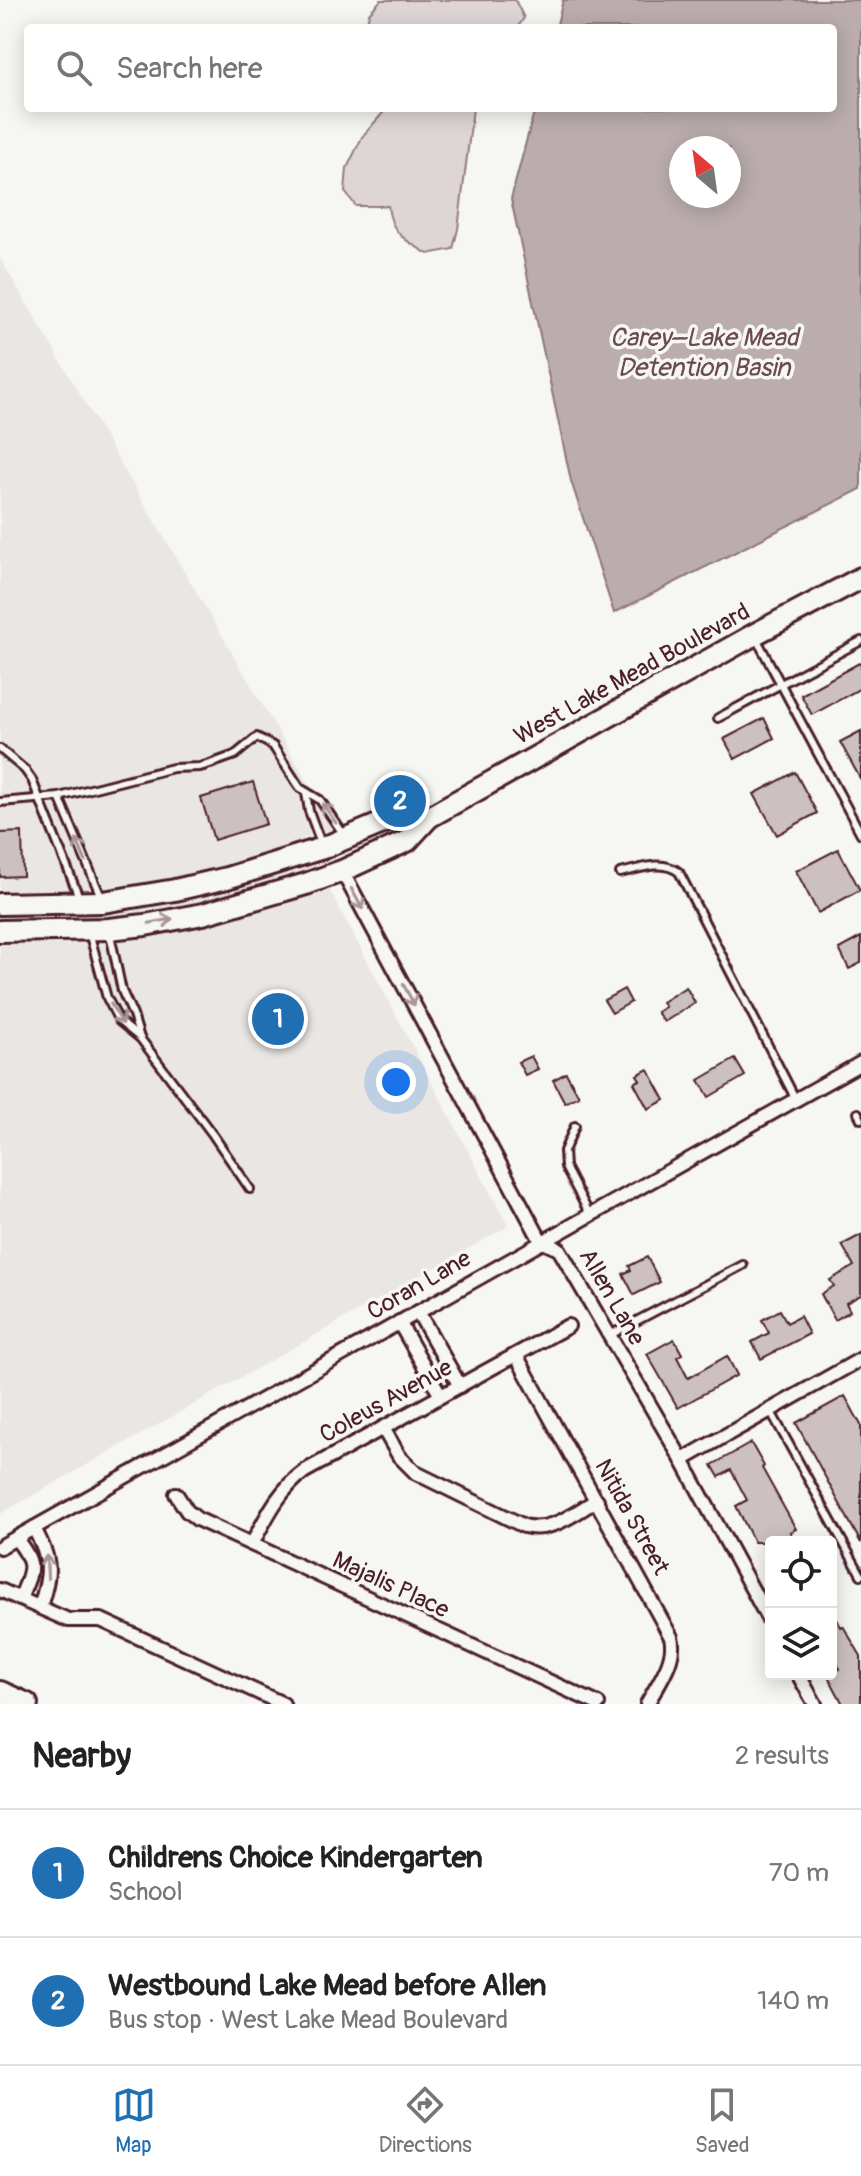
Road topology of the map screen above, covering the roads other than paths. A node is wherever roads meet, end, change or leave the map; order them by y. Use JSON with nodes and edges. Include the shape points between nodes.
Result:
{"nodes":[{"id":1,"x":861,"y":578,"type":"edge"},
{"id":2,"x":754,"y":635,"type":"junction"},
{"id":3,"x":861,"y":641,"type":"edge"},
{"id":4,"x":781,"y":685,"type":"junction"},
{"id":5,"x":718,"y":718,"type":"dead end"},
{"id":6,"x":0,"y":749,"type":"edge"},
{"id":7,"x":306,"y":793,"type":"junction"},
{"id":8,"x":59,"y":797,"type":"junction"},
{"id":9,"x":40,"y":798,"type":"junction"},
{"id":10,"x":0,"y":802,"type":"edge"},
{"id":11,"x":429,"y":817,"type":"junction"},
{"id":12,"x":861,"y":834,"type":"edge"},
{"id":13,"x":346,"y":839,"type":"junction"},
{"id":14,"x":323,"y":848,"type":"junction"},
{"id":15,"x":342,"y":871,"type":"junction"},
{"id":16,"x":620,"y":873,"type":"dead end"},
{"id":17,"x":103,"y":902,"type":"junction"},
{"id":18,"x":0,"y":904,"type":"edge"},
{"id":19,"x":81,"y":904,"type":"junction"},
{"id":20,"x":99,"y":929,"type":"junction"},
{"id":21,"x":0,"y":931,"type":"edge"},
{"id":22,"x":140,"y":1038,"type":"junction"},
{"id":23,"x":861,"y":1063,"type":"edge"},
{"id":24,"x":796,"y":1099,"type":"junction"},
{"id":25,"x":575,"y":1126,"type":"dead end"},
{"id":26,"x":250,"y":1189,"type":"dead end"},
{"id":27,"x":590,"y":1215,"type":"junction"},
{"id":28,"x":541,"y":1241,"type":"junction"},
{"id":29,"x":743,"y":1265,"type":"dead end"},
{"id":30,"x":418,"y":1312,"type":"junction"},
{"id":31,"x":399,"y":1322,"type":"junction"},
{"id":32,"x":568,"y":1326,"type":"dead end"},
{"id":33,"x":608,"y":1336,"type":"junction"},
{"id":34,"x":516,"y":1355,"type":"junction"},
{"id":35,"x":860,"y":1361,"type":"edge"},
{"id":36,"x":460,"y":1386,"type":"junction"},
{"id":37,"x":441,"y":1396,"type":"junction"},
{"id":38,"x":770,"y":1410,"type":"junction"},
{"id":39,"x":383,"y":1428,"type":"junction"},
{"id":40,"x":682,"y":1460,"type":"junction"},
{"id":41,"x":176,"y":1494,"type":"dead end"},
{"id":42,"x":597,"y":1500,"type":"junction"},
{"id":43,"x":34,"y":1528,"type":"junction"},
{"id":44,"x":16,"y":1539,"type":"junction"},
{"id":45,"x":252,"y":1544,"type":"junction"},
{"id":46,"x":0,"y":1547,"type":"edge"},
{"id":47,"x":861,"y":1575,"type":"edge"},
{"id":48,"x":0,"y":1590,"type":"edge"},
{"id":49,"x":20,"y":1599,"type":"junction"},
{"id":50,"x":40,"y":1607,"type":"junction"},
{"id":51,"x":765,"y":1613,"type":"edge"},
{"id":52,"x":801,"y":1680,"type":"edge"},
{"id":53,"x":0,"y":1692,"type":"edge"},
{"id":54,"x":27,"y":1704,"type":"edge"},
{"id":55,"x":283,"y":1704,"type":"edge"},
{"id":56,"x":598,"y":1704,"type":"edge"},
{"id":57,"x":647,"y":1704,"type":"edge"},
{"id":58,"x":815,"y":1704,"type":"edge"}],
"edges":[{"from":1,"to":2,"type":"main road","name":"West Lake Mead Boulevard"},
{"from":2,"to":4,"type":"lane"},
{"from":2,"to":11,"type":"main road","name":"West Lake Mead Boulevard"},
{"from":3,"to":4,"type":"lane"},
{"from":4,"to":5,"type":"lane"},
{"from":4,"to":12,"type":"lane"},
{"from":6,"to":9,"type":"lane","via":[[25,770]]},
{"from":7,"to":8,"type":"lane","via":[[273,746],[257,737],[235,755],[210,764]]},
{"from":13,"to":7,"type":"lane","one_way":true,"via":[[320,800]]},
{"from":7,"to":14,"type":"lane"},
{"from":8,"to":9,"type":"lane"},
{"from":17,"to":8,"type":"lane","one_way":true},
{"from":9,"to":10,"type":"lane"},
{"from":9,"to":19,"type":"lane"},
{"from":11,"to":13,"type":"main road","name":"West Lake Mead Boulevard","via":[[399,816]]},
{"from":11,"to":15,"type":"main road","name":"West Lake Mead Boulevard","via":[[407,841]]},
{"from":13,"to":14,"type":"main road","name":"West Lake Mead Boulevard"},
{"from":14,"to":17,"type":"main road","name":"West Lake Mead Boulevard","via":[[227,878]]},
{"from":20,"to":15,"type":"main road","name":"West Lake Mead Boulevard","one_way":true,"via":[[203,914]]},
{"from":15,"to":28,"type":"street","name":"Allen Lane","one_way":true},
{"from":16,"to":24,"type":"lane","via":[[658,864],[679,872]]},
{"from":17,"to":19,"type":"main road","name":"West Lake Mead Boulevard"},
{"from":17,"to":20,"type":"main road"},
{"from":18,"to":19,"type":"main road","name":"West Lake Mead Boulevard"},
{"from":19,"to":20,"type":"main road"},
{"from":20,"to":21,"type":"main road","name":"West Lake Mead Boulevard"},
{"from":20,"to":22,"type":"lane"},
{"from":20,"to":22,"type":"lane","one_way":true,"via":[[107,998],[119,1021]]},
{"from":22,"to":26,"type":"lane"},
{"from":23,"to":24,"type":"street","name":"Coran Lane"},
{"from":24,"to":27,"type":"street","name":"Coran Lane"},
{"from":25,"to":27,"type":"lane","via":[[564,1151],[565,1167]]},
{"from":27,"to":28,"type":"street","name":"Coran Lane"},
{"from":28,"to":30,"type":"street","name":"Coran Lane"},
{"from":28,"to":33,"type":"street","name":"Allen Lane","via":[[559,1249]]},
{"from":29,"to":33,"type":"lane"},
{"from":30,"to":31,"type":"street","name":"Coran Lane"},
{"from":30,"to":36,"type":"street"},
{"from":31,"to":37,"type":"street"},
{"from":31,"to":43,"type":"street","name":"Coran Lane"},
{"from":32,"to":34,"type":"street","name":"Coleus Avenue"},
{"from":33,"to":40,"type":"street","name":"Allen Lane"},
{"from":34,"to":36,"type":"street","name":"Coleus Avenue"},
{"from":34,"to":42,"type":"street","name":"Nitida Street"},
{"from":35,"to":38,"type":"street"},
{"from":36,"to":37,"type":"street","name":"Coleus Avenue"},
{"from":37,"to":39,"type":"street","name":"Coleus Avenue"},
{"from":38,"to":40,"type":"street"},
{"from":38,"to":47,"type":"lane"},
{"from":39,"to":42,"type":"street","via":[[416,1473],[524,1526],[552,1526]]},
{"from":39,"to":45,"type":"street","name":"Coleus Avenue","via":[[295,1478],[277,1497]]},
{"from":40,"to":51,"type":"street","name":"Allen Lane"},
{"from":41,"to":45,"type":"street","name":"Majalis Place","via":[[197,1519]]},
{"from":42,"to":57,"type":"street","name":"Nitida Street","via":[[673,1643]]},
{"from":43,"to":44,"type":"street","name":"Coran Lane"},
{"from":50,"to":43,"type":"street","one_way":true,"via":[[49,1564]]},
{"from":44,"to":46,"type":"street","name":"Coran Lane"},
{"from":44,"to":49,"type":"street","via":[[31,1564]]},
{"from":45,"to":56,"type":"street","name":"Majalis Place"},
{"from":48,"to":49,"type":"street"},
{"from":49,"to":50,"type":"street"},
{"from":50,"to":55,"type":"street","via":[[68,1620],[101,1620]]},
{"from":52,"to":58,"type":"street"},
{"from":53,"to":54,"type":"main road"}]}
